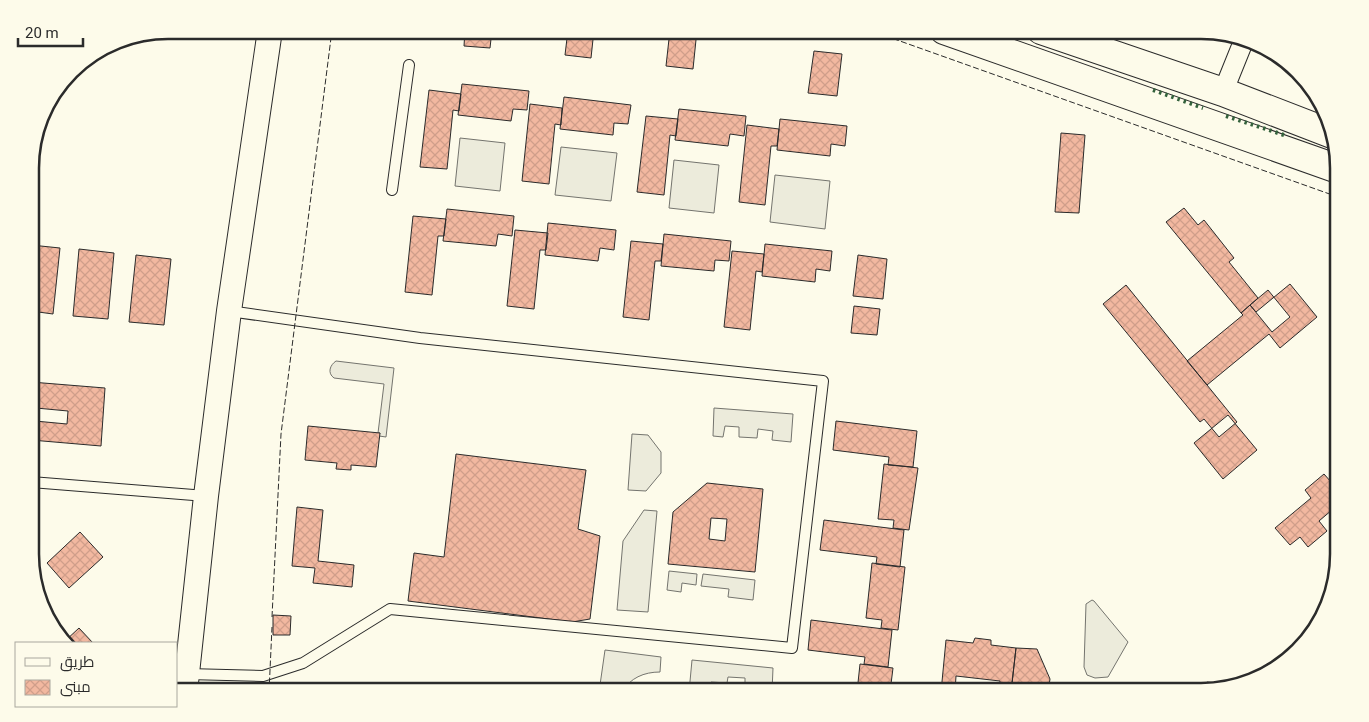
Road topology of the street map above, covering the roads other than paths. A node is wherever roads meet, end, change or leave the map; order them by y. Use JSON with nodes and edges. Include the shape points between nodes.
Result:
{"nodes":[{"id":1,"x":269,"y":39,"type":"edge"},
{"id":2,"x":970,"y":39,"type":"edge"},
{"id":3,"x":1067,"y":39,"type":"edge"},
{"id":4,"x":1242,"y":46,"type":"edge"},
{"id":5,"x":409,"y":65,"type":"dead end"},
{"id":6,"x":1223,"y":92,"type":"junction"},
{"id":7,"x":1325,"y":131,"type":"edge"},
{"id":8,"x":1330,"y":166,"type":"edge"},
{"id":9,"x":392,"y":190,"type":"dead end"},
{"id":10,"x":229,"y":311,"type":"junction"},
{"id":11,"x":39,"y":483,"type":"edge"},
{"id":12,"x":206,"y":496,"type":"junction"},
{"id":13,"x":186,"y":683,"type":"edge"}],
"edges":[{"from":1,"to":10,"type":"street"},
{"from":2,"to":8,"type":"main road"},
{"from":3,"to":6,"type":"main road"},
{"from":4,"to":6,"type":"street"},
{"from":5,"to":9,"type":"lane"},
{"from":6,"to":7,"type":"main road"},
{"from":10,"to":12,"type":"street"},
{"from":10,"to":13,"type":"lane","via":[[420,338],[823,381],[792,648],[390,610],[304,663],[263,676]]},
{"from":11,"to":12,"type":"lane"},
{"from":12,"to":13,"type":"street"}]}
